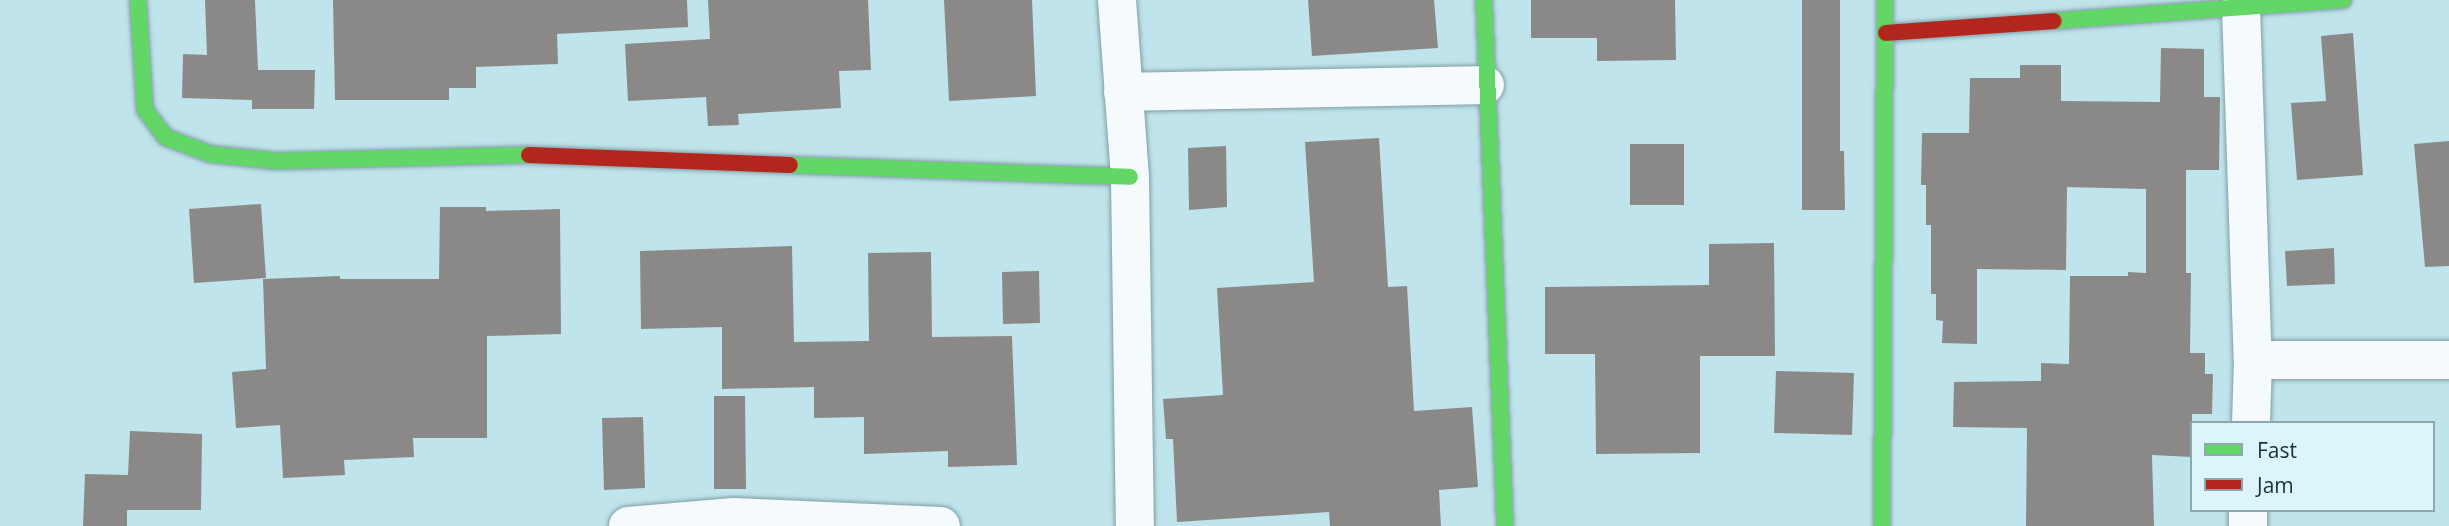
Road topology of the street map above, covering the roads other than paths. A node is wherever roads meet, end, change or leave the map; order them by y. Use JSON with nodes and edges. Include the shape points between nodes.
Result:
{"nodes":[{"id":1,"x":138,"y":0,"type":"edge"},
{"id":2,"x":1117,"y":0,"type":"edge"},
{"id":3,"x":1483,"y":0,"type":"edge"},
{"id":4,"x":1885,"y":0,"type":"edge"},
{"id":5,"x":2343,"y":0,"type":"edge"},
{"id":6,"x":2241,"y":7,"type":"junction"},
{"id":7,"x":1886,"y":33,"type":"junction"},
{"id":8,"x":1485,"y":85,"type":"junction"},
{"id":9,"x":1123,"y":92,"type":"junction"},
{"id":10,"x":1130,"y":177,"type":"junction"},
{"id":11,"x":2253,"y":360,"type":"junction"},
{"id":12,"x":2449,"y":360,"type":"edge"},
{"id":13,"x":2251,"y":421,"type":"edge"},
{"id":14,"x":628,"y":526,"type":"edge"},
{"id":15,"x":941,"y":526,"type":"edge"},
{"id":16,"x":1135,"y":526,"type":"edge"},
{"id":17,"x":1506,"y":526,"type":"edge"},
{"id":18,"x":1882,"y":526,"type":"edge"}],
"edges":[{"from":1,"to":10,"type":"street","via":[[145,110],[165,137],[210,154],[276,161],[526,155]]},
{"from":2,"to":9,"type":"street"},
{"from":3,"to":8,"type":"street"},
{"from":4,"to":7,"type":"street"},
{"from":5,"to":6,"type":"street"},
{"from":6,"to":7,"type":"street"},
{"from":6,"to":11,"type":"street"},
{"from":7,"to":18,"type":"street"},
{"from":8,"to":9,"type":"street"},
{"from":8,"to":17,"type":"street"},
{"from":9,"to":10,"type":"street"},
{"from":10,"to":16,"type":"street"},
{"from":11,"to":12,"type":"street"},
{"from":11,"to":13,"type":"street"},
{"from":14,"to":15,"type":"street","via":[[734,517]]}]}
